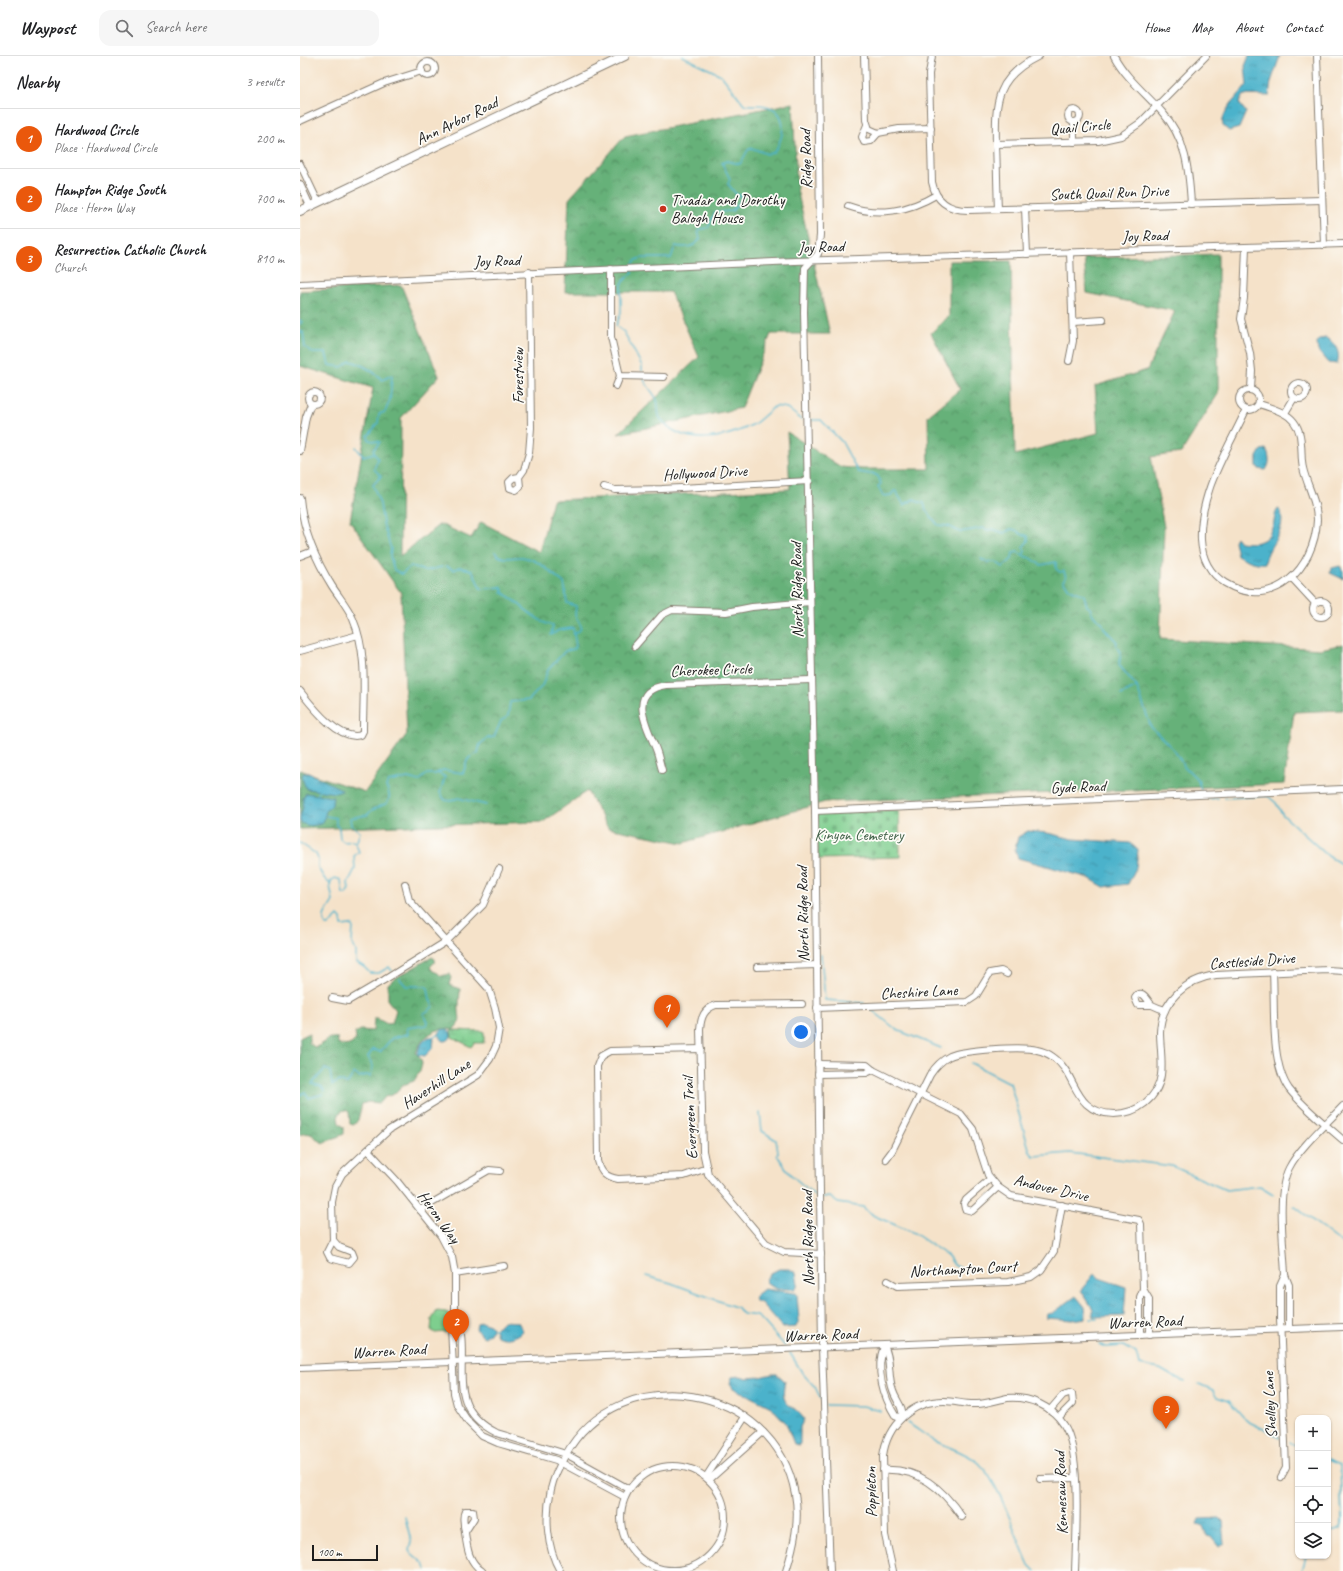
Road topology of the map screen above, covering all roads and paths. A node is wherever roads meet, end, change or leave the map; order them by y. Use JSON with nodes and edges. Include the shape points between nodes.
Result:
{"nodes":[{"id":1,"x":625,"y":56,"type":"edge"},
{"id":2,"x":818,"y":56,"type":"edge"},
{"id":3,"x":864,"y":56,"type":"edge"},
{"id":4,"x":932,"y":56,"type":"edge"},
{"id":5,"x":1039,"y":56,"type":"edge"},
{"id":6,"x":1114,"y":56,"type":"edge"},
{"id":7,"x":1317,"y":56,"type":"edge"},
{"id":8,"x":1203,"y":57,"type":"edge"},
{"id":9,"x":422,"y":71,"type":"dead end"},
{"id":10,"x":1156,"y":106,"type":"junction"},
{"id":11,"x":300,"y":121,"type":"edge"},
{"id":12,"x":1074,"y":123,"type":"dead end"},
{"id":13,"x":866,"y":125,"type":"junction"},
{"id":14,"x":931,"y":128,"type":"junction"},
{"id":15,"x":878,"y":133,"type":"junction"},
{"id":16,"x":1074,"y":142,"type":"junction"},
{"id":17,"x":996,"y":144,"type":"junction"},
{"id":18,"x":300,"y":164,"type":"edge"},
{"id":19,"x":300,"y":184,"type":"edge"},
{"id":20,"x":936,"y":195,"type":"junction"},
{"id":21,"x":1322,"y":200,"type":"junction"},
{"id":22,"x":318,"y":202,"type":"junction"},
{"id":23,"x":1190,"y":204,"type":"junction"},
{"id":24,"x":310,"y":206,"type":"junction"},
{"id":25,"x":848,"y":206,"type":"dead end"},
{"id":26,"x":1025,"y":208,"type":"junction"},
{"id":27,"x":998,"y":209,"type":"junction"},
{"id":28,"x":300,"y":211,"type":"edge"},
{"id":29,"x":1324,"y":244,"type":"junction"},
{"id":30,"x":1343,"y":244,"type":"edge"},
{"id":31,"x":1246,"y":247,"type":"junction"},
{"id":32,"x":1070,"y":252,"type":"junction"},
{"id":33,"x":1027,"y":254,"type":"junction"},
{"id":34,"x":813,"y":260,"type":"junction"},
{"id":35,"x":611,"y":269,"type":"junction"},
{"id":36,"x":529,"y":272,"type":"junction"},
{"id":37,"x":300,"y":284,"type":"edge"},
{"id":38,"x":1103,"y":320,"type":"dead end"},
{"id":39,"x":1073,"y":322,"type":"junction"},
{"id":40,"x":1069,"y":361,"type":"dead end"},
{"id":41,"x":620,"y":376,"type":"junction"},
{"id":42,"x":664,"y":377,"type":"dead end"},
{"id":43,"x":616,"y":386,"type":"dead end"},
{"id":44,"x":1251,"y":389,"type":"junction"},
{"id":45,"x":1294,"y":398,"type":"dead end"},
{"id":46,"x":311,"y":404,"type":"dead end"},
{"id":47,"x":1259,"y":404,"type":"junction"},
{"id":48,"x":1246,"y":410,"type":"junction"},
{"id":49,"x":1285,"y":413,"type":"junction"},
{"id":50,"x":300,"y":451,"type":"edge"},
{"id":51,"x":519,"y":477,"type":"dead end"},
{"id":52,"x":808,"y":481,"type":"junction"},
{"id":53,"x":604,"y":487,"type":"dead end"},
{"id":54,"x":300,"y":498,"type":"edge"},
{"id":55,"x":313,"y":551,"type":"junction"},
{"id":56,"x":300,"y":556,"type":"edge"},
{"id":57,"x":1292,"y":578,"type":"junction"},
{"id":58,"x":810,"y":602,"type":"junction"},
{"id":59,"x":1315,"y":603,"type":"dead end"},
{"id":60,"x":358,"y":634,"type":"junction"},
{"id":61,"x":635,"y":646,"type":"dead end"},
{"id":62,"x":300,"y":651,"type":"edge"},
{"id":63,"x":811,"y":680,"type":"junction"},
{"id":64,"x":300,"y":691,"type":"edge"},
{"id":65,"x":662,"y":770,"type":"dead end"},
{"id":66,"x":1343,"y":789,"type":"edge"},
{"id":67,"x":815,"y":810,"type":"junction"},
{"id":68,"x":499,"y":869,"type":"dead end"},
{"id":69,"x":405,"y":884,"type":"dead end"},
{"id":70,"x":447,"y":941,"type":"junction"},
{"id":71,"x":817,"y":965,"type":"junction"},
{"id":72,"x":757,"y":967,"type":"dead end"},
{"id":73,"x":1273,"y":972,"type":"junction"},
{"id":74,"x":1343,"y":972,"type":"edge"},
{"id":75,"x":1007,"y":974,"type":"dead end"},
{"id":76,"x":332,"y":998,"type":"dead end"},
{"id":77,"x":802,"y":1004,"type":"dead end"},
{"id":78,"x":1152,"y":1005,"type":"dead end"},
{"id":79,"x":817,"y":1008,"type":"junction"},
{"id":80,"x":1165,"y":1010,"type":"junction"},
{"id":81,"x":700,"y":1049,"type":"junction"},
{"id":82,"x":818,"y":1064,"type":"junction"},
{"id":83,"x":873,"y":1070,"type":"junction"},
{"id":84,"x":818,"y":1074,"type":"junction"},
{"id":85,"x":921,"y":1093,"type":"junction"},
{"id":86,"x":1343,"y":1106,"type":"edge"},
{"id":87,"x":1326,"y":1124,"type":"junction"},
{"id":88,"x":1343,"y":1140,"type":"edge"},
{"id":89,"x":368,"y":1150,"type":"junction"},
{"id":90,"x":886,"y":1159,"type":"dead end"},
{"id":91,"x":706,"y":1168,"type":"junction"},
{"id":92,"x":500,"y":1171,"type":"dead end"},
{"id":93,"x":990,"y":1179,"type":"junction"},
{"id":94,"x":998,"y":1187,"type":"junction"},
{"id":95,"x":1062,"y":1206,"type":"junction"},
{"id":96,"x":420,"y":1210,"type":"junction"},
{"id":97,"x":333,"y":1240,"type":"junction"},
{"id":98,"x":821,"y":1254,"type":"junction"},
{"id":99,"x":504,"y":1266,"type":"dead end"},
{"id":100,"x":455,"y":1274,"type":"junction"},
{"id":101,"x":1285,"y":1275,"type":"junction"},
{"id":102,"x":888,"y":1281,"type":"dead end"},
{"id":103,"x":1143,"y":1289,"type":"junction"},
{"id":104,"x":455,"y":1313,"type":"junction"},
{"id":105,"x":1343,"y":1327,"type":"edge"},
{"id":106,"x":1289,"y":1329,"type":"junction"},
{"id":107,"x":1280,"y":1330,"type":"junction"},
{"id":108,"x":1140,"y":1335,"type":"junction"},
{"id":109,"x":1149,"y":1335,"type":"junction"},
{"id":110,"x":884,"y":1346,"type":"junction"},
{"id":111,"x":822,"y":1348,"type":"junction"},
{"id":112,"x":452,"y":1361,"type":"junction"},
{"id":113,"x":461,"y":1361,"type":"junction"},
{"id":114,"x":300,"y":1368,"type":"edge"},
{"id":115,"x":468,"y":1408,"type":"junction"},
{"id":116,"x":1050,"y":1410,"type":"junction"},
{"id":117,"x":461,"y":1412,"type":"junction"},
{"id":118,"x":902,"y":1416,"type":"junction"},
{"id":119,"x":745,"y":1417,"type":"junction"},
{"id":120,"x":1059,"y":1417,"type":"junction"},
{"id":121,"x":762,"y":1432,"type":"junction"},
{"id":122,"x":524,"y":1441,"type":"junction"},
{"id":123,"x":522,"y":1450,"type":"junction"},
{"id":124,"x":566,"y":1454,"type":"junction"},
{"id":125,"x":562,"y":1462,"type":"junction"},
{"id":126,"x":595,"y":1470,"type":"junction"},
{"id":127,"x":883,"y":1470,"type":"junction"},
{"id":128,"x":1281,"y":1477,"type":"dead end"},
{"id":129,"x":589,"y":1478,"type":"junction"},
{"id":130,"x":1040,"y":1478,"type":"dead end"},
{"id":131,"x":1075,"y":1478,"type":"junction"},
{"id":132,"x":707,"y":1479,"type":"junction"},
{"id":133,"x":629,"y":1489,"type":"junction"},
{"id":134,"x":625,"y":1497,"type":"junction"},
{"id":135,"x":962,"y":1517,"type":"dead end"},
{"id":136,"x":465,"y":1532,"type":"dead end"},
{"id":137,"x":651,"y":1568,"type":"edge"},
{"id":138,"x":482,"y":1571,"type":"edge"},
{"id":139,"x":560,"y":1571,"type":"edge"},
{"id":140,"x":786,"y":1571,"type":"edge"},
{"id":141,"x":830,"y":1571,"type":"edge"},
{"id":142,"x":893,"y":1571,"type":"edge"},
{"id":143,"x":1075,"y":1571,"type":"edge"}],
"edges":[{"from":1,"to":22,"type":"main road","name":"Ann Arbor Road"},
{"from":2,"to":34,"type":"street","name":"Ridge Road","via":[[820,235],[818,254]]},
{"from":3,"to":13,"type":"street"},
{"from":4,"to":14,"type":"street","via":[[929,74]]},
{"from":5,"to":17,"type":"street","via":[[1015,70],[1001,90],[996,110]]},
{"from":6,"to":10,"type":"street","via":[[1126,76]]},
{"from":7,"to":21,"type":"street"},
{"from":8,"to":10,"type":"street","name":"Quail Circle"},
{"from":9,"to":11,"type":"street","via":[[384,83]]},
{"from":10,"to":16,"type":"street","name":"Quail Circle","via":[[1136,127],[1121,136],[1104,141]]},
{"from":10,"to":23,"type":"street","via":[[1173,127],[1183,148],[1189,170]]},
{"from":12,"to":16,"type":"street"},
{"from":13,"to":15,"type":"street","via":[[872,132]]},
{"from":13,"to":15,"type":"street","via":[[862,137],[864,142],[871,141]]},
{"from":14,"to":15,"type":"street","via":[[899,129]]},
{"from":14,"to":20,"type":"street","via":[[932,182]]},
{"from":16,"to":17,"type":"street","name":"Quail Circle"},
{"from":17,"to":27,"type":"street"},
{"from":18,"to":22,"type":"street"},
{"from":19,"to":24,"type":"street"},
{"from":20,"to":25,"type":"street","via":[[919,205],[905,209],[862,211]]},
{"from":20,"to":27,"type":"street","name":"South Quail Run Drive","via":[[944,204],[955,209]]},
{"from":21,"to":23,"type":"street","name":"South Quail Run Drive"},
{"from":21,"to":29,"type":"street"},
{"from":22,"to":24,"type":"main road","name":"Ann Arbor Road"},
{"from":23,"to":26,"type":"street","name":"South Quail Run Drive"},
{"from":24,"to":28,"type":"main road","name":"Ann Arbor Road"},
{"from":26,"to":27,"type":"street","name":"South Quail Run Drive"},
{"from":26,"to":33,"type":"street"},
{"from":29,"to":30,"type":"street","name":"Joy Road"},
{"from":29,"to":31,"type":"street","name":"Joy Road"},
{"from":31,"to":32,"type":"street","name":"Joy Road"},
{"from":31,"to":44,"type":"street","via":[[1241,319],[1250,352]]},
{"from":32,"to":33,"type":"street","name":"Joy Road"},
{"from":32,"to":39,"type":"street"},
{"from":33,"to":34,"type":"street","name":"Joy Road"},
{"from":34,"to":35,"type":"street","name":"Joy Road"},
{"from":34,"to":52,"type":"street","name":"North Ridge Road","via":[[805,268],[804,312]]},
{"from":35,"to":36,"type":"street","name":"Joy Road"},
{"from":35,"to":41,"type":"street","via":[[611,337]]},
{"from":36,"to":37,"type":"street","name":"Joy Road"},
{"from":36,"to":51,"type":"street","name":"Forestview","via":[[531,428],[529,453]]},
{"from":38,"to":39,"type":"street"},
{"from":39,"to":40,"type":"street"},
{"from":41,"to":42,"type":"street"},
{"from":41,"to":43,"type":"street"},
{"from":44,"to":47,"type":"street","via":[[1258,393]]},
{"from":44,"to":48,"type":"street","via":[[1240,395],[1240,404]]},
{"from":45,"to":49,"type":"street"},
{"from":46,"to":50,"type":"street"},
{"from":47,"to":48,"type":"street","via":[[1254,409]]},
{"from":47,"to":49,"type":"street"},
{"from":48,"to":57,"type":"street","via":[[1212,482],[1201,530],[1202,551],[1217,578],[1240,590],[1264,592]]},
{"from":49,"to":57,"type":"street","via":[[1295,423],[1300,434],[1302,464],[1314,500],[1317,519],[1314,539],[1307,557]]},
{"from":52,"to":53,"type":"street","name":"Hollywood Drive","via":[[662,489],[615,490]]},
{"from":52,"to":58,"type":"street","name":"North Ridge Road"},
{"from":54,"to":55,"type":"street","via":[[306,532]]},
{"from":55,"to":56,"type":"street"},
{"from":55,"to":60,"type":"street","via":[[348,609]]},
{"from":57,"to":59,"type":"street"},
{"from":58,"to":61,"type":"street","via":[[752,606],[726,612],[672,610],[662,615]]},
{"from":58,"to":63,"type":"street","name":"North Ridge Road"},
{"from":60,"to":62,"type":"street"},
{"from":60,"to":64,"type":"street","via":[[363,660],[361,736],[348,734],[325,721]]},
{"from":63,"to":65,"type":"street","name":"Cherokee Circle","via":[[666,685],[654,689],[644,700],[642,713]]},
{"from":63,"to":67,"type":"street","name":"North Ridge Road"},
{"from":66,"to":67,"type":"street","name":"Gyde Road"},
{"from":67,"to":71,"type":"street","name":"North Ridge Road"},
{"from":68,"to":70,"type":"street","via":[[483,905]]},
{"from":69,"to":70,"type":"street","name":"Haverhill Lane","via":[[409,900]]},
{"from":70,"to":76,"type":"street","via":[[348,1001]]},
{"from":70,"to":89,"type":"street","name":"Haverhill Lane","via":[[489,989],[498,1028],[494,1053],[487,1065],[472,1080],[398,1124]]},
{"from":71,"to":72,"type":"street"},
{"from":71,"to":79,"type":"street","name":"North Ridge Road"},
{"from":73,"to":74,"type":"street","name":"Castleside Drive"},
{"from":73,"to":80,"type":"street","name":"Castleside Drive","via":[[1200,978],[1179,992]]},
{"from":73,"to":87,"type":"street","via":[[1280,1072],[1292,1093]]},
{"from":75,"to":79,"type":"street","name":"Cheshire Lane","via":[[1001,971],[990,973],[976,996],[967,1002]]},
{"from":77,"to":81,"type":"street","name":"Evergreen Trail","via":[[711,1007],[703,1014],[700,1023]]},
{"from":78,"to":80,"type":"street"},
{"from":79,"to":82,"type":"street","name":"North Ridge Road"},
{"from":80,"to":85,"type":"street","name":"Castleside Drive","via":[[1160,1032],[1159,1083],[1150,1099],[1135,1110],[1114,1114],[1090,1106],[1080,1098],[1061,1064],[1053,1057],[1036,1050],[958,1053],[934,1069]]},
{"from":81,"to":91,"type":"street","name":"Evergreen Trail","via":[[703,1151]]},
{"from":81,"to":91,"type":"street","via":[[610,1051],[601,1056],[597,1066],[598,1161],[602,1172],[618,1179],[687,1176]]},
{"from":82,"to":83,"type":"street","name":"Andover Drive","via":[[867,1065]]},
{"from":82,"to":84,"type":"street","name":"North Ridge Road"},
{"from":83,"to":84,"type":"street","via":[[866,1073]]},
{"from":83,"to":85,"type":"street","name":"Andover Drive"},
{"from":84,"to":98,"type":"street","name":"North Ridge Road"},
{"from":85,"to":90,"type":"street","name":"Castleside Drive"},
{"from":85,"to":93,"type":"street","name":"Andover Drive","via":[[961,1114],[968,1122],[973,1129]]},
{"from":86,"to":87,"type":"street"},
{"from":87,"to":88,"type":"street"},
{"from":87,"to":101,"type":"street","via":[[1295,1158],[1285,1178],[1282,1193]]},
{"from":89,"to":96,"type":"street","name":"Heron Way"},
{"from":89,"to":97,"type":"street","name":"Haverhill Lane","via":[[342,1174],[335,1187],[332,1202]]},
{"from":91,"to":98,"type":"street","name":"Evergreen Trail","via":[[712,1180],[766,1243],[784,1252]]},
{"from":92,"to":96,"type":"street","via":[[489,1170]]},
{"from":93,"to":94,"type":"street","name":"Andover Drive"},
{"from":93,"to":94,"type":"street","via":[[966,1200],[965,1209],[972,1211]]},
{"from":94,"to":95,"type":"street","name":"Andover Drive","via":[[1016,1198]]},
{"from":95,"to":102,"type":"street","name":"Northampton Court","via":[[1054,1251],[1045,1266],[1031,1277],[1008,1282],[897,1286]]},
{"from":95,"to":103,"type":"street","name":"Andover Drive","via":[[1138,1220],[1141,1224]]},
{"from":96,"to":100,"type":"street","name":"Heron Way","via":[[446,1245],[452,1257]]},
{"from":97,"to":97,"type":"street","name":"Haverhill Lane","via":[[339,1247],[352,1252],[354,1256],[351,1262],[328,1257],[328,1249]]},
{"from":98,"to":111,"type":"street","name":"North Ridge Road"},
{"from":99,"to":100,"type":"street"},
{"from":100,"to":104,"type":"street","name":"Heron Way"},
{"from":101,"to":106,"type":"street","via":[[1288,1286]]},
{"from":101,"to":107,"type":"street","name":"Shelley Lane","via":[[1280,1286]]},
{"from":103,"to":108,"type":"street","name":"Andover Drive","via":[[1140,1297]]},
{"from":103,"to":109,"type":"street","name":"Andover Drive","via":[[1149,1299]]},
{"from":104,"to":112,"type":"street","name":"Heron Way","via":[[451,1324]]},
{"from":104,"to":113,"type":"street","name":"Heron Way","via":[[460,1324]]},
{"from":105,"to":106,"type":"street","name":"Warren Road"},
{"from":106,"to":107,"type":"street","name":"Warren Road"},
{"from":107,"to":109,"type":"street","name":"Warren Road"},
{"from":107,"to":128,"type":"street","name":"Shelley Lane","via":[[1286,1468]]},
{"from":108,"to":109,"type":"street","name":"Warren Road"},
{"from":108,"to":110,"type":"street","name":"Warren Road"},
{"from":110,"to":111,"type":"street","name":"Warren Road"},
{"from":110,"to":118,"type":"street","via":[[889,1355],[893,1392],[904,1410]]},
{"from":110,"to":118,"type":"street","via":[[880,1361],[883,1391],[896,1417]]},
{"from":111,"to":113,"type":"street","name":"Warren Road"},
{"from":111,"to":141,"type":"street","name":"North Ridge Road"},
{"from":112,"to":113,"type":"street","name":"Warren Road"},
{"from":112,"to":114,"type":"street","name":"Warren Road"},
{"from":112,"to":117,"type":"street","name":"Heron Way","via":[[454,1393]]},
{"from":113,"to":115,"type":"street","name":"Heron Way","via":[[462,1386]]},
{"from":115,"to":117,"type":"street"},
{"from":115,"to":122,"type":"street","via":[[489,1429]]},
{"from":116,"to":118,"type":"street","name":"Kennesaw Road","via":[[1034,1401],[1014,1398],[977,1404],[939,1401],[919,1406]]},
{"from":116,"to":120,"type":"street","name":"Kennesaw Road"},
{"from":116,"to":120,"type":"street","via":[[1063,1395],[1069,1392],[1072,1394],[1073,1403]]},
{"from":117,"to":123,"type":"street","name":"Heron Way","via":[[482,1436]]},
{"from":118,"to":127,"type":"street","name":"Poppleton","via":[[890,1431],[885,1444]]},
{"from":119,"to":121,"type":"street"},
{"from":119,"to":124,"type":"street","via":[[730,1408],[697,1396],[652,1395],[618,1406],[596,1419],[578,1436]]},
{"from":119,"to":132,"type":"street"},
{"from":120,"to":131,"type":"street","name":"Kennesaw Road","via":[[1073,1443]]},
{"from":121,"to":132,"type":"street"},
{"from":121,"to":140,"type":"street","via":[[781,1455],[795,1494],[797,1521]]},
{"from":122,"to":123,"type":"street"},
{"from":122,"to":124,"type":"street"},
{"from":123,"to":125,"type":"street","name":"Heron Way"},
{"from":124,"to":125,"type":"street"},
{"from":124,"to":126,"type":"street"},
{"from":125,"to":129,"type":"street","name":"Heron Way"},
{"from":125,"to":139,"type":"street","via":[[552,1485],[548,1512],[550,1541]]},
{"from":126,"to":129,"type":"street"},
{"from":126,"to":133,"type":"street"},
{"from":127,"to":135,"type":"street","via":[[907,1471],[928,1481]]},
{"from":127,"to":142,"type":"street","name":"Poppleton","via":[[885,1535]]},
{"from":129,"to":134,"type":"street","name":"Heron Way"},
{"from":130,"to":131,"type":"street"},
{"from":131,"to":143,"type":"street","name":"Kennesaw Road"},
{"from":132,"to":133,"type":"street","via":[[690,1469],[661,1468],[643,1476]]},
{"from":132,"to":137,"type":"street","via":[[720,1496],[725,1513],[722,1534],[716,1547],[703,1560],[687,1568]]},
{"from":133,"to":134,"type":"street"},
{"from":134,"to":137,"type":"street","via":[[621,1516],[624,1538],[636,1555]]},
{"from":136,"to":138,"type":"street","via":[[466,1548]]}]}
